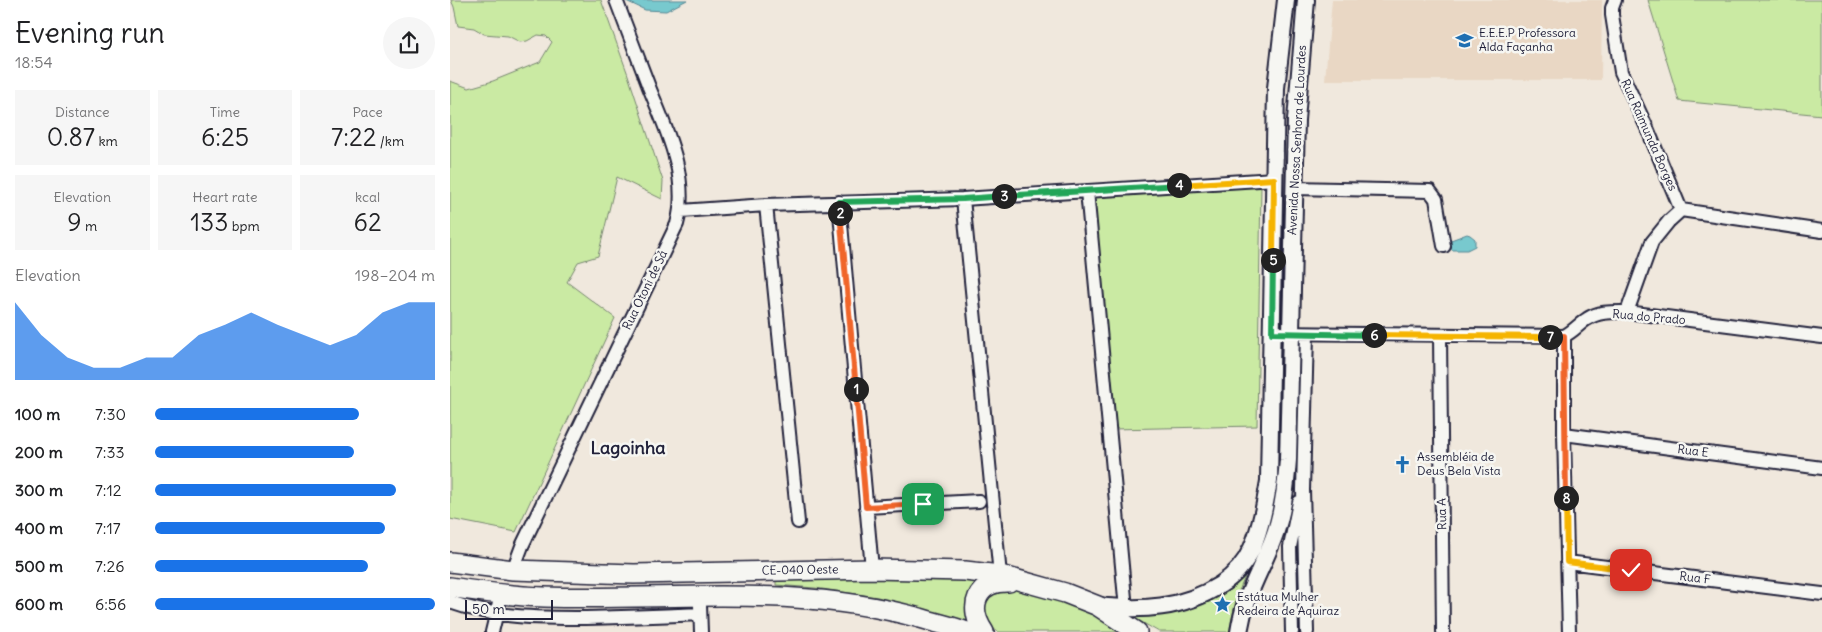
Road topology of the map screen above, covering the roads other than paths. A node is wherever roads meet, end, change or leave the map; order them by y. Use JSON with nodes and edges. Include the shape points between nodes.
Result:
{"nodes":[{"id":1,"x":616,"y":0,"type":"edge"},
{"id":2,"x":1286,"y":0,"type":"edge"},
{"id":3,"x":1306,"y":0,"type":"edge"},
{"id":4,"x":1615,"y":0,"type":"edge"},
{"id":5,"x":1274,"y":179,"type":"junction"},
{"id":6,"x":1294,"y":188,"type":"junction"},
{"id":7,"x":1087,"y":190,"type":"junction"},
{"id":8,"x":963,"y":199,"type":"junction"},
{"id":9,"x":839,"y":202,"type":"junction"},
{"id":10,"x":766,"y":205,"type":"junction"},
{"id":11,"x":1681,"y":210,"type":"junction"},
{"id":12,"x":681,"y":211,"type":"junction"},
{"id":13,"x":1822,"y":231,"type":"edge"},
{"id":14,"x":1444,"y":246,"type":"dead end"},
{"id":15,"x":1627,"y":312,"type":"junction"},
{"id":16,"x":1272,"y":333,"type":"junction"},
{"id":17,"x":1299,"y":334,"type":"junction"},
{"id":18,"x":1440,"y":335,"type":"junction"},
{"id":19,"x":1564,"y":336,"type":"junction"},
{"id":20,"x":1822,"y":337,"type":"edge"},
{"id":21,"x":1564,"y":434,"type":"junction"},
{"id":22,"x":1822,"y":468,"type":"edge"},
{"id":23,"x":1303,"y":490,"type":"junction"},
{"id":24,"x":979,"y":502,"type":"dead end"},
{"id":25,"x":866,"y":507,"type":"junction"},
{"id":26,"x":798,"y":522,"type":"dead end"},
{"id":27,"x":450,"y":562,"type":"edge"},
{"id":28,"x":1567,"y":562,"type":"junction"},
{"id":29,"x":872,"y":569,"type":"junction"},
{"id":30,"x":513,"y":570,"type":"junction"},
{"id":31,"x":1000,"y":575,"type":"junction"},
{"id":32,"x":1030,"y":583,"type":"junction"},
{"id":33,"x":450,"y":587,"type":"edge"},
{"id":34,"x":1822,"y":594,"type":"edge"},
{"id":35,"x":501,"y":595,"type":"junction"},
{"id":36,"x":450,"y":602,"type":"edge"},
{"id":37,"x":700,"y":605,"type":"junction"},
{"id":38,"x":1098,"y":606,"type":"junction"},
{"id":39,"x":1126,"y":609,"type":"junction"},
{"id":40,"x":496,"y":614,"type":"junction"},
{"id":41,"x":492,"y":632,"type":"edge"},
{"id":42,"x":701,"y":632,"type":"edge"},
{"id":43,"x":967,"y":632,"type":"edge"},
{"id":44,"x":984,"y":632,"type":"edge"},
{"id":45,"x":1137,"y":632,"type":"edge"},
{"id":46,"x":1239,"y":632,"type":"edge"},
{"id":47,"x":1292,"y":632,"type":"edge"},
{"id":48,"x":1307,"y":632,"type":"edge"},
{"id":49,"x":1443,"y":632,"type":"edge"},
{"id":50,"x":1569,"y":632,"type":"edge"}],
"edges":[{"from":1,"to":12,"type":"street","name":"Rua Otoni de Sá","via":[[668,136],[679,176]]},
{"from":2,"to":5,"type":"main road","name":"Avenida Nossa Senhora de Lourdes","via":[[1277,78]]},
{"from":3,"to":6,"type":"main road","name":"Avenida Nossa Senhora de Lourdes","via":[[1298,81]]},
{"from":4,"to":11,"type":"street","name":"Rua Raimunda Borges","via":[[1612,15],[1621,72]]},
{"from":5,"to":7,"type":"street"},
{"from":5,"to":16,"type":"main road","name":"Avenida Nossa Senhora de Lourdes"},
{"from":6,"to":14,"type":"street","via":[[1430,191],[1436,199]]},
{"from":6,"to":17,"type":"main road","name":"Avenida Nossa Senhora de Lourdes"},
{"from":7,"to":8,"type":"street"},
{"from":7,"to":39,"type":"street"},
{"from":8,"to":9,"type":"street"},
{"from":8,"to":31,"type":"street"},
{"from":9,"to":10,"type":"street"},
{"from":9,"to":25,"type":"street"},
{"from":10,"to":12,"type":"street"},
{"from":10,"to":26,"type":"street"},
{"from":11,"to":13,"type":"street"},
{"from":11,"to":15,"type":"street","via":[[1652,242]]},
{"from":12,"to":30,"type":"street","name":"Rua Otoni de Sá","via":[[678,224]]},
{"from":15,"to":19,"type":"street","name":"Rua do Prado","via":[[1595,315]]},
{"from":15,"to":20,"type":"street","name":"Rua do Prado"},
{"from":16,"to":17,"type":"street"},
{"from":16,"to":39,"type":"main road","name":"Avenida Nossa Senhora de Lourdes","via":[[1269,482],[1252,549],[1228,580],[1208,592],[1187,602]]},
{"from":17,"to":18,"type":"street"},
{"from":17,"to":23,"type":"street"},
{"from":17,"to":46,"type":"main road","name":"Avenida Nossa Senhora de Lourdes","via":[[1285,490],[1274,538],[1248,592]]},
{"from":18,"to":19,"type":"street"},
{"from":18,"to":49,"type":"street","name":"Rua A"},
{"from":19,"to":21,"type":"street"},
{"from":21,"to":22,"type":"street","name":"Rua E"},
{"from":21,"to":28,"type":"street"},
{"from":23,"to":47,"type":"street","via":[[1290,547]]},
{"from":23,"to":48,"type":"street"},
{"from":24,"to":25,"type":"street"},
{"from":25,"to":29,"type":"street"},
{"from":27,"to":30,"type":"highway","name":"CE-040 Oeste"},
{"from":28,"to":34,"type":"street","name":"Rua F"},
{"from":28,"to":50,"type":"street"},
{"from":29,"to":30,"type":"highway","name":"CE-040 Oeste","via":[[634,574]]},
{"from":29,"to":31,"type":"highway","name":"CE-040 Oeste"},
{"from":31,"to":32,"type":"highway","name":"CE-040 Oeste"},
{"from":32,"to":38,"type":"highway","name":"CE-040 Oeste"},
{"from":32,"to":44,"type":"highway","via":[[994,583],[980,592],[976,599],[976,616]]},
{"from":33,"to":35,"type":"highway","name":"CE-040 Oeste"},
{"from":35,"to":37,"type":"highway","name":"CE-040 Oeste"},
{"from":35,"to":40,"type":"street"},
{"from":36,"to":40,"type":"street"},
{"from":37,"to":40,"type":"street","via":[[632,617]]},
{"from":37,"to":42,"type":"street"},
{"from":37,"to":43,"type":"highway","name":"CE-040 Oeste","via":[[779,596],[834,600]]},
{"from":38,"to":39,"type":"main road","name":"Avenida Nossa Senhora de Lourdes"},
{"from":38,"to":45,"type":"highway","name":"CE-040 Oeste"},
{"from":40,"to":41,"type":"street"}]}
